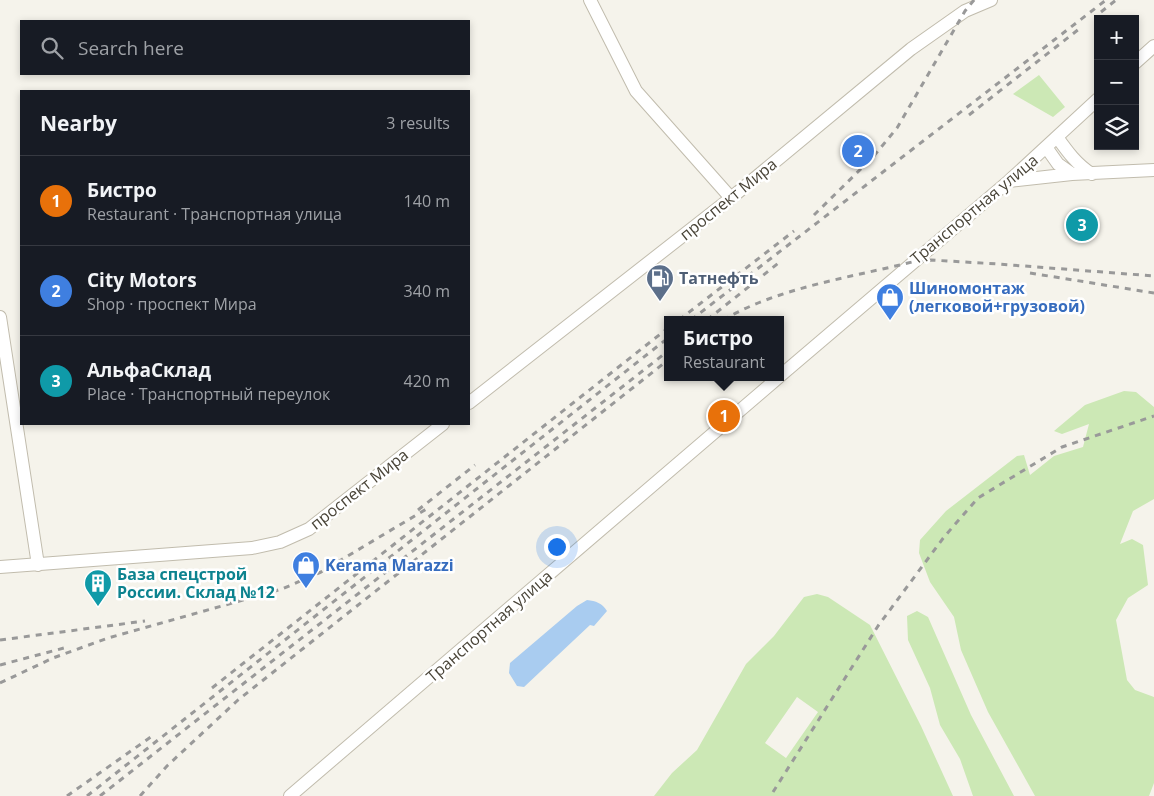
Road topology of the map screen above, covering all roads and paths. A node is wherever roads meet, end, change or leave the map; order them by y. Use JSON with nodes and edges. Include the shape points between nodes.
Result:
{"nodes":[{"id":1,"x":590,"y":0,"type":"edge"},
{"id":2,"x":991,"y":0,"type":"edge"},
{"id":3,"x":1154,"y":46,"type":"edge"},
{"id":4,"x":1138,"y":60,"type":"edge"},
{"id":5,"x":1094,"y":103,"type":"edge"},
{"id":6,"x":1057,"y":137,"type":"junction"},
{"id":7,"x":1046,"y":147,"type":"junction"},
{"id":8,"x":1154,"y":170,"type":"edge"},
{"id":9,"x":1072,"y":174,"type":"junction"},
{"id":10,"x":1092,"y":174,"type":"junction"},
{"id":11,"x":1009,"y":181,"type":"junction"},
{"id":12,"x":731,"y":198,"type":"junction"},
{"id":13,"x":0,"y":317,"type":"edge"},
{"id":14,"x":784,"y":373,"type":"edge"},
{"id":15,"x":774,"y":381,"type":"edge"},
{"id":16,"x":470,"y":402,"type":"edge"},
{"id":17,"x":442,"y":425,"type":"edge"},
{"id":18,"x":38,"y":565,"type":"junction"},
{"id":19,"x":0,"y":567,"type":"edge"},
{"id":20,"x":290,"y":796,"type":"edge"}],
"edges":[{"from":1,"to":12,"type":"street","via":[[636,92]]},
{"from":2,"to":12,"type":"street","name":"проспект Мира","via":[[940,26]]},
{"from":3,"to":4,"type":"street"},
{"from":5,"to":6,"type":"street","name":"Транспортная улица"},
{"from":6,"to":7,"type":"street","name":"Транспортная улица"},
{"from":6,"to":10,"type":"street","via":[[1083,169]]},
{"from":7,"to":9,"type":"street","via":[[1058,164]]},
{"from":7,"to":11,"type":"street","name":"Транспортная улица"},
{"from":8,"to":10,"type":"street"},
{"from":9,"to":10,"type":"street"},
{"from":9,"to":11,"type":"street"},
{"from":11,"to":14,"type":"street","name":"Транспортная улица"},
{"from":12,"to":16,"type":"street","name":"проспект Мира"},
{"from":13,"to":18,"type":"street"},
{"from":15,"to":20,"type":"street","name":"Транспортная улица"},
{"from":17,"to":18,"type":"street","name":"проспект Мира","via":[[309,529],[280,542],[252,548]]},
{"from":18,"to":19,"type":"street","name":"проспект Мира"}]}
